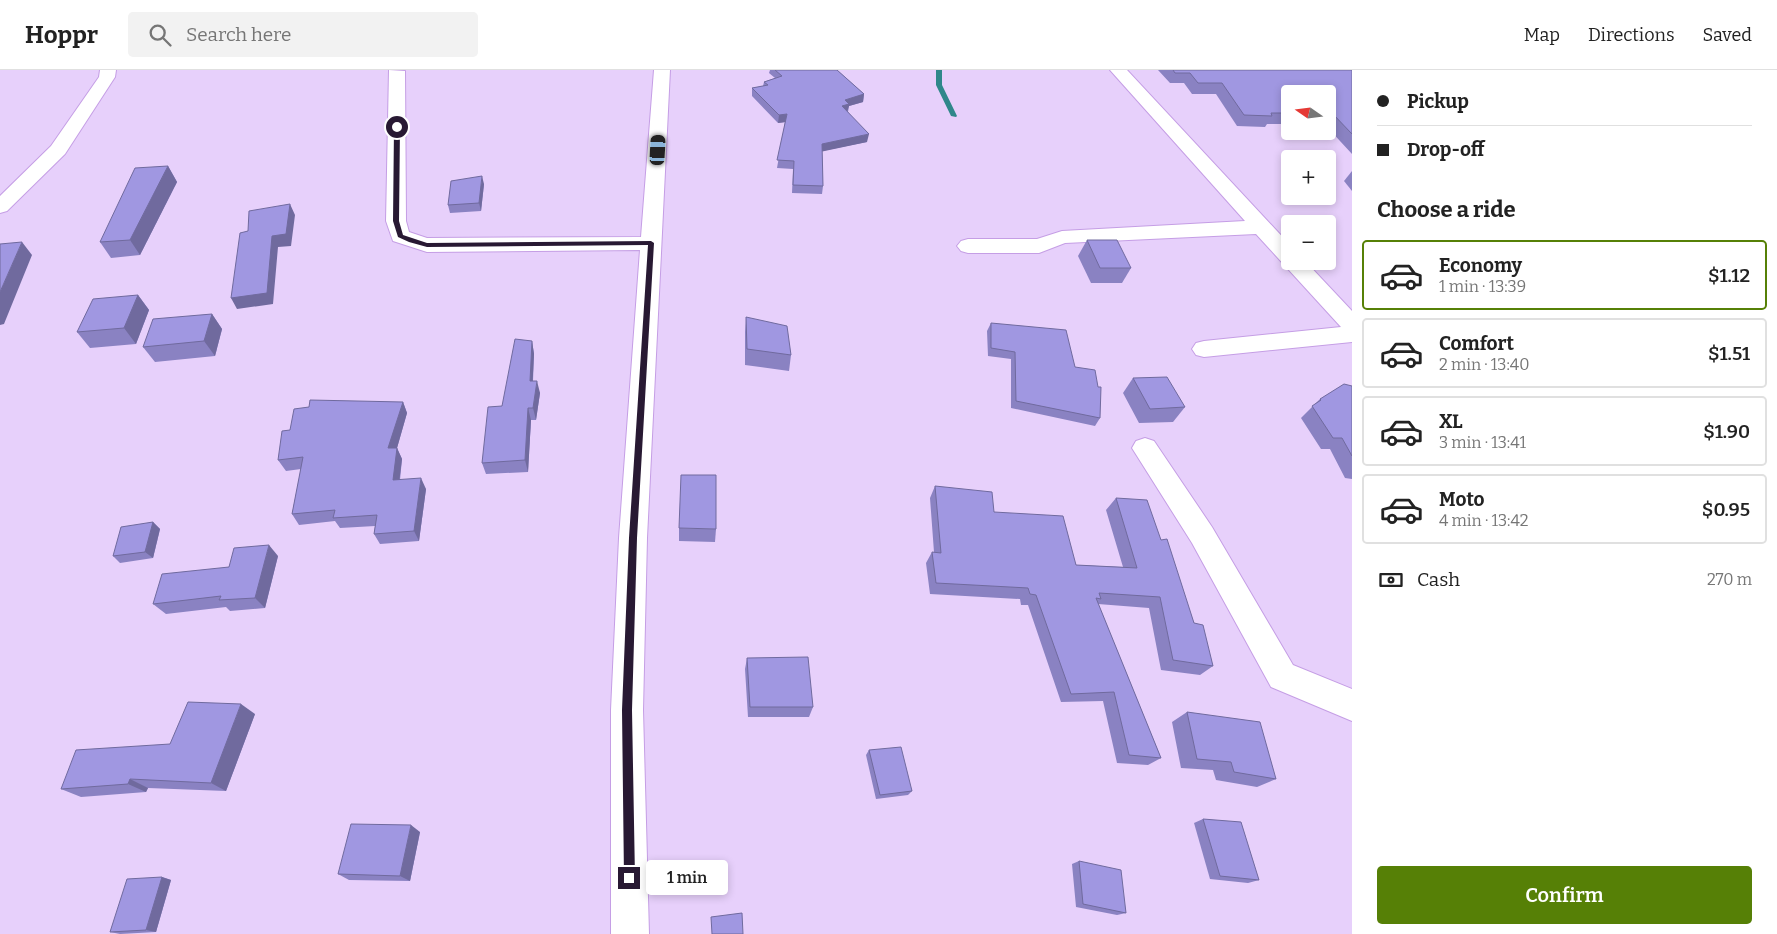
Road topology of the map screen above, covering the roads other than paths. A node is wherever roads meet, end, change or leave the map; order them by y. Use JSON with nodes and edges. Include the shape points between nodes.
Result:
{"nodes":[{"id":1,"x":108,"y":70,"type":"edge"},
{"id":2,"x":662,"y":70,"type":"edge"},
{"id":3,"x":1118,"y":70,"type":"edge"},
{"id":4,"x":397,"y":71,"type":"edge"},
{"id":5,"x":0,"y":207,"type":"edge"},
{"id":6,"x":1261,"y":227,"type":"junction"},
{"id":7,"x":651,"y":243,"type":"junction"},
{"id":8,"x":968,"y":246,"type":"dead end"},
{"id":9,"x":1281,"y":248,"type":"edge"},
{"id":10,"x":1301,"y":270,"type":"edge"},
{"id":11,"x":1352,"y":325,"type":"edge"},
{"id":12,"x":1352,"y":334,"type":"edge"},
{"id":13,"x":1204,"y":349,"type":"dead end"},
{"id":14,"x":1145,"y":448,"type":"dead end"},
{"id":15,"x":1352,"y":705,"type":"edge"},
{"id":16,"x":630,"y":934,"type":"edge"}],
"edges":[{"from":1,"to":5,"type":"street","via":[[107,78],[58,150]]},
{"from":2,"to":7,"type":"street"},
{"from":3,"to":6,"type":"street"},
{"from":4,"to":7,"type":"street","via":[[396,221],[400,236],[427,245]]},
{"from":6,"to":8,"type":"street","via":[[1062,237],[1039,246]]},
{"from":6,"to":9,"type":"street"},
{"from":7,"to":16,"type":"street","via":[[633,538],[627,710]]},
{"from":10,"to":11,"type":"street"},
{"from":12,"to":13,"type":"street"},
{"from":14,"to":15,"type":"street","via":[[1202,536],[1282,676]]}]}
